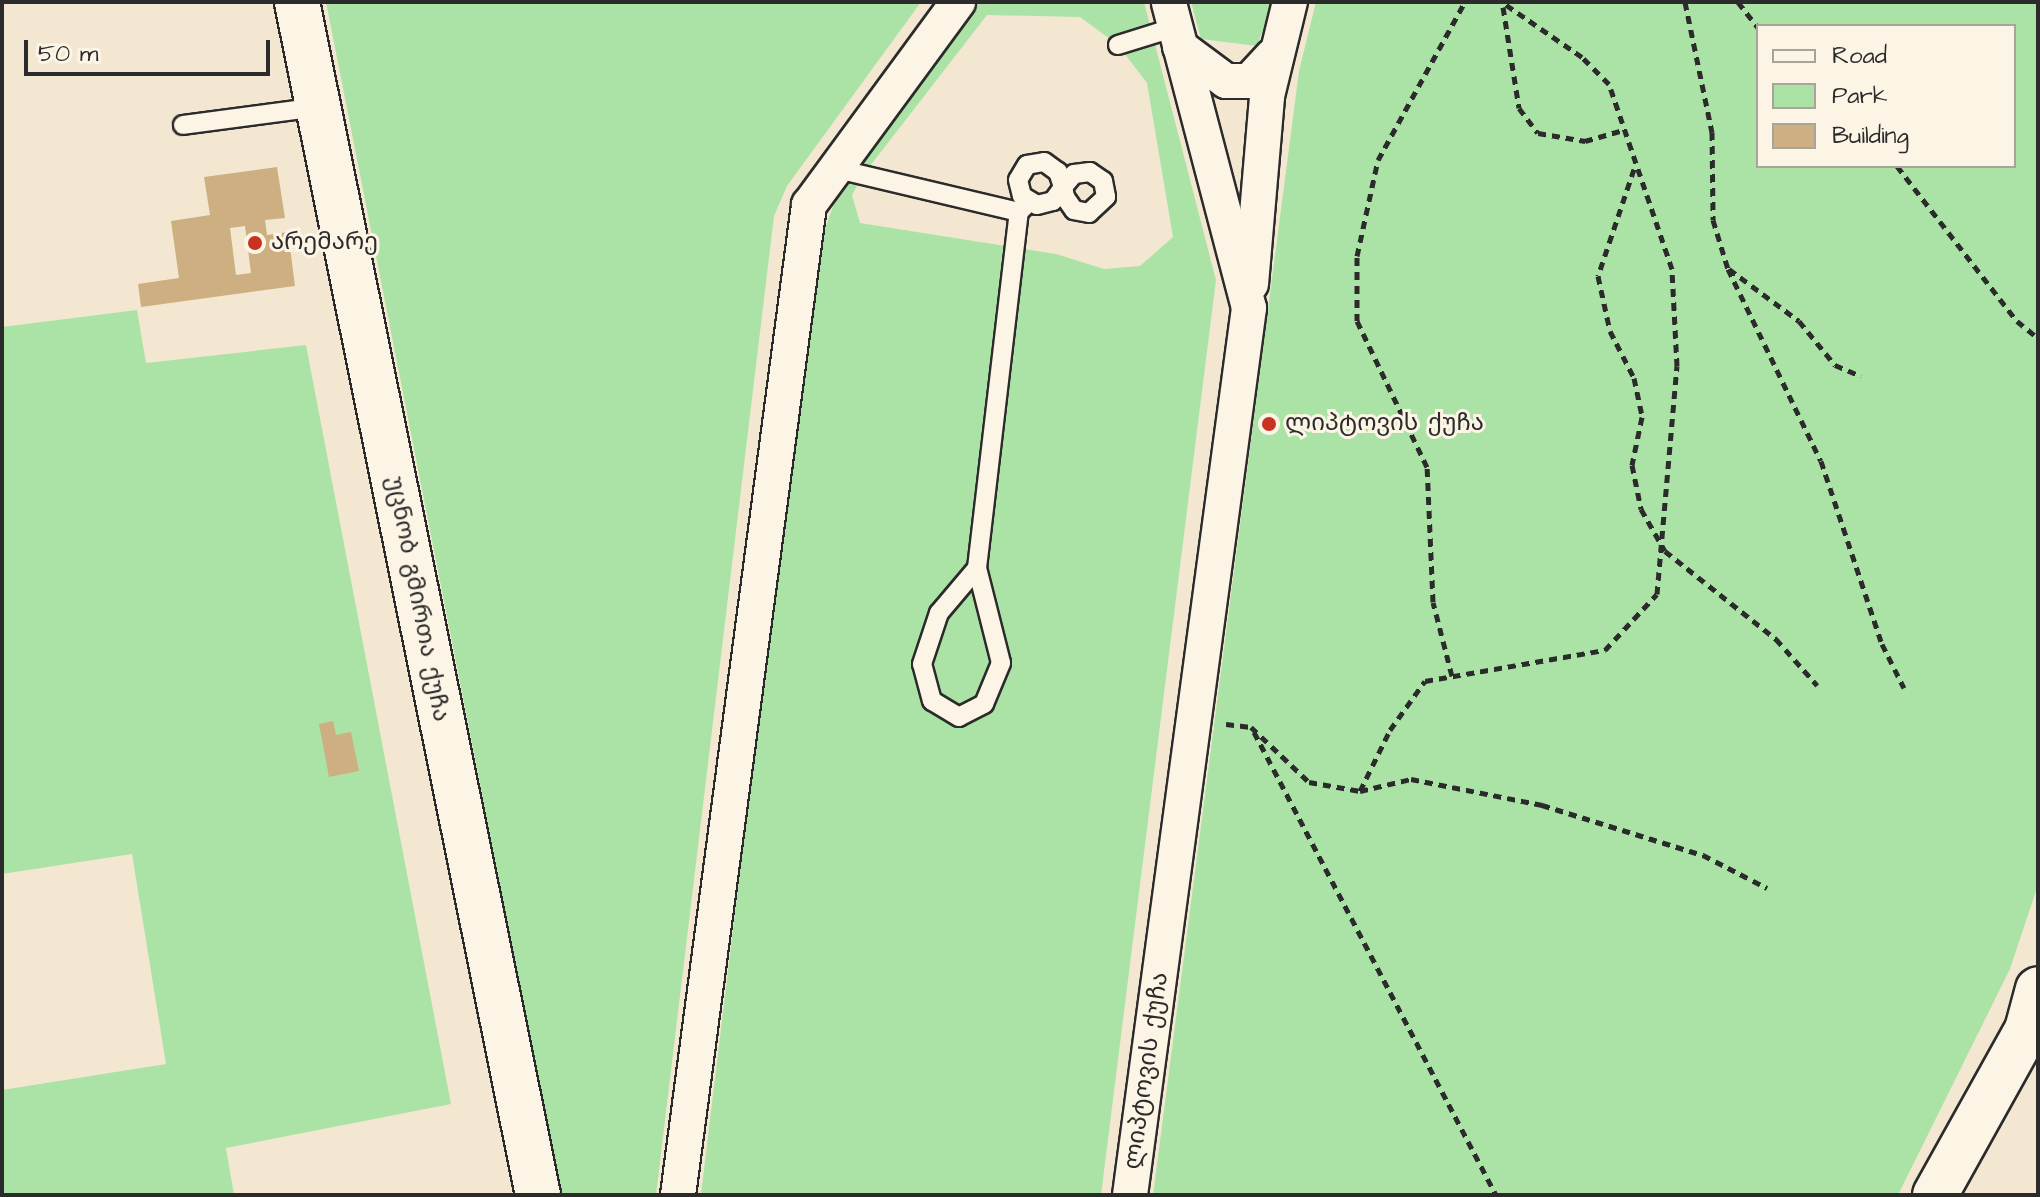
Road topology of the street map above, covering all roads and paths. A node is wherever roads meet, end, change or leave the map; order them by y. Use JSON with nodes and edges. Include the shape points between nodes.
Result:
{"nodes":[{"id":1,"x":297,"y":2,"type":"edge"},
{"id":2,"x":958,"y":2,"type":"edge"},
{"id":3,"x":1290,"y":2,"type":"edge"},
{"id":4,"x":1465,"y":2,"type":"edge"},
{"id":5,"x":1685,"y":2,"type":"edge"},
{"id":6,"x":1738,"y":2,"type":"edge"},
{"id":7,"x":1502,"y":4,"type":"edge"},
{"id":8,"x":1175,"y":25,"type":"edge"},
{"id":9,"x":1756,"y":25,"type":"edge"},
{"id":10,"x":1118,"y":45,"type":"dead end"},
{"id":11,"x":1273,"y":55,"type":"junction"},
{"id":12,"x":318,"y":107,"type":"junction"},
{"id":13,"x":183,"y":125,"type":"dead end"},
{"id":14,"x":1623,"y":130,"type":"junction"},
{"id":15,"x":833,"y":168,"type":"junction"},
{"id":16,"x":1634,"y":168,"type":"junction"},
{"id":17,"x":1899,"y":168,"type":"edge"},
{"id":18,"x":1024,"y":207,"type":"junction"},
{"id":19,"x":1728,"y":269,"type":"junction"},
{"id":20,"x":1249,"y":308,"type":"junction"},
{"id":21,"x":2038,"y":338,"type":"edge"},
{"id":22,"x":1861,"y":376,"type":"dead end"},
{"id":23,"x":1665,"y":551,"type":"junction"},
{"id":24,"x":977,"y":568,"type":"junction"},
{"id":25,"x":1452,"y":676,"type":"junction"},
{"id":26,"x":1817,"y":685,"type":"dead end"},
{"id":27,"x":1904,"y":688,"type":"dead end"},
{"id":28,"x":1194,"y":719,"type":"junction"},
{"id":29,"x":1251,"y":727,"type":"junction"},
{"id":30,"x":1360,"y":791,"type":"junction"},
{"id":31,"x":1767,"y":888,"type":"dead end"},
{"id":32,"x":2038,"y":989,"type":"edge"},
{"id":33,"x":538,"y":1195,"type":"edge"},
{"id":34,"x":678,"y":1195,"type":"edge"},
{"id":35,"x":1130,"y":1195,"type":"edge"},
{"id":36,"x":1496,"y":1195,"type":"edge"},
{"id":37,"x":1935,"y":1195,"type":"edge"}],
"edges":[{"from":1,"to":12,"type":"main road","name":"უცნობ გმირთა ქუჩა"},
{"from":2,"to":15,"type":"street"},
{"from":3,"to":11,"type":"street"},
{"from":4,"to":25,"type":"path","via":[[1378,160],[1357,256],[1357,321],[1427,467],[1433,602]]},
{"from":5,"to":19,"type":"path","via":[[1712,132],[1713,220]]},
{"from":6,"to":9,"type":"path"},
{"from":7,"to":14,"type":"path","via":[[1582,57],[1609,84]]},
{"from":7,"to":14,"type":"path","via":[[1519,108],[1538,133],[1585,141]]},
{"from":8,"to":10,"type":"lane"},
{"from":8,"to":11,"type":"street","via":[[1226,81],[1249,81]]},
{"from":8,"to":20,"type":"street","name":"ლიპტოვის ქუჩა"},
{"from":11,"to":20,"type":"street"},
{"from":12,"to":13,"type":"lane"},
{"from":12,"to":33,"type":"main road","name":"უცნობ გმირთა ქუჩა"},
{"from":14,"to":16,"type":"path"},
{"from":15,"to":18,"type":"lane"},
{"from":15,"to":34,"type":"street","via":[[809,205],[798,259]]},
{"from":16,"to":23,"type":"path","via":[[1672,269],[1677,366]]},
{"from":16,"to":23,"type":"path","via":[[1598,276],[1610,331],[1634,378],[1642,417],[1632,465],[1641,509]]},
{"from":17,"to":21,"type":"path","via":[[2017,321]]},
{"from":18,"to":18,"type":"lane","via":[[1018,189],[1027,165],[1052,165],[1063,187],[1045,205]]},
{"from":18,"to":24,"type":"lane"},
{"from":19,"to":22,"type":"path","via":[[1799,321],[1835,365]]},
{"from":19,"to":27,"type":"path","via":[[1821,461],[1882,644]]},
{"from":20,"to":28,"type":"street","name":"ლიპტოვის ქუჩა"},
{"from":23,"to":25,"type":"path","via":[[1657,594],[1605,650]]},
{"from":23,"to":26,"type":"path","via":[[1776,639]]},
{"from":24,"to":24,"type":"lane","via":[[939,613],[922,664],[932,701],[959,717],[984,704],[1001,663]]},
{"from":25,"to":30,"type":"path","via":[[1425,681],[1390,730]]},
{"from":28,"to":29,"type":"path"},
{"from":28,"to":35,"type":"street","name":"ლიპტოვის ქუჩა"},
{"from":29,"to":30,"type":"path","via":[[1309,782]]},
{"from":29,"to":36,"type":"path"},
{"from":30,"to":31,"type":"path","via":[[1411,779],[1542,805],[1703,855]]},
{"from":32,"to":37,"type":"main road","via":[[2027,1030]]}]}
